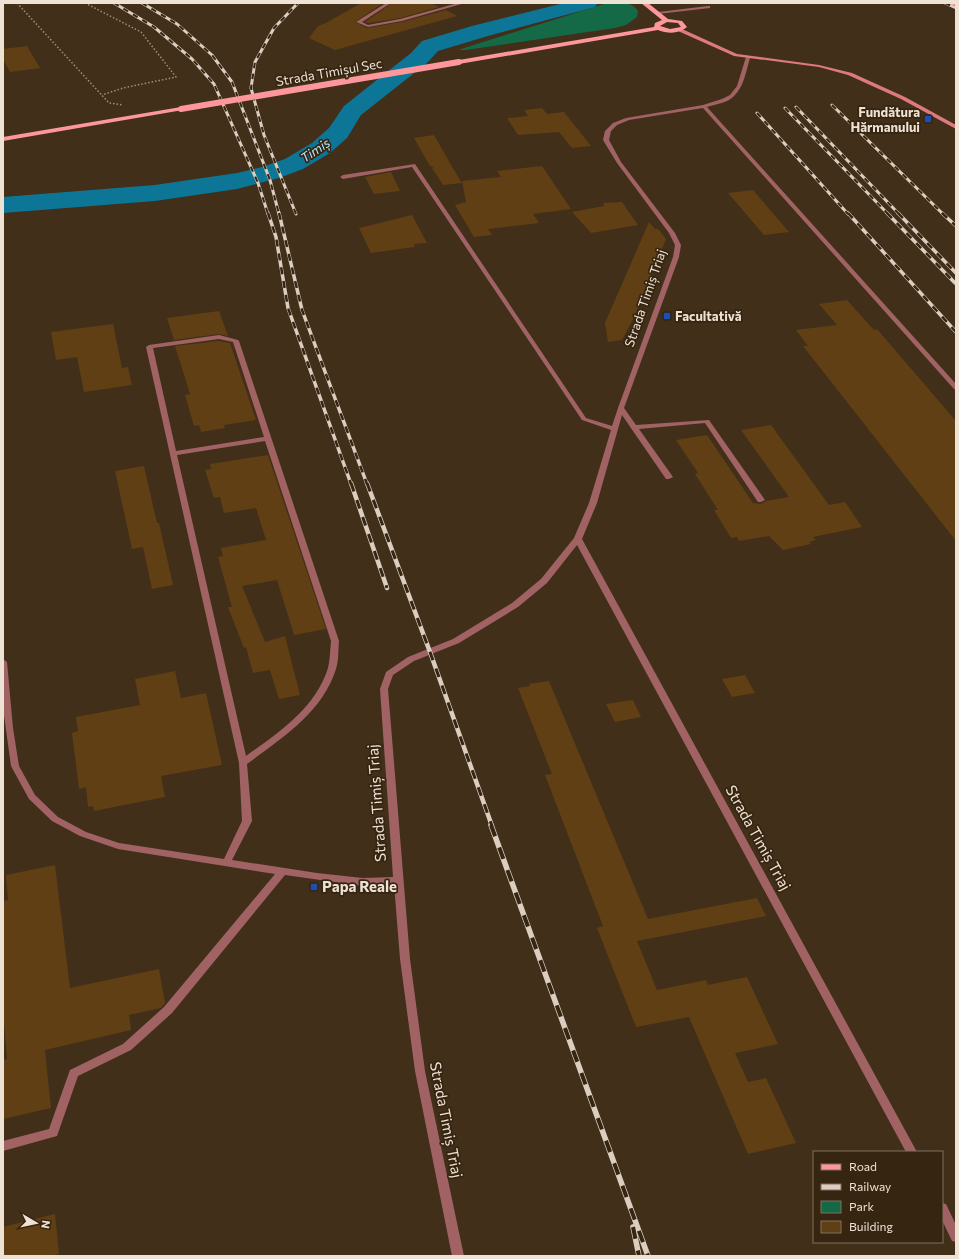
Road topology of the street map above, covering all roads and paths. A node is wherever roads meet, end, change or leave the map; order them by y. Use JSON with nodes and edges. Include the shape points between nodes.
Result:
{"nodes":[{"id":1,"x":17,"y":3,"type":"edge"},
{"id":2,"x":85,"y":3,"type":"edge"},
{"id":3,"x":389,"y":3,"type":"edge"},
{"id":4,"x":442,"y":3,"type":"edge"},
{"id":5,"x":463,"y":3,"type":"edge"},
{"id":6,"x":950,"y":3,"type":"edge"},
{"id":7,"x":645,"y":4,"type":"edge"},
{"id":8,"x":956,"y":4,"type":"edge"},
{"id":9,"x":450,"y":6,"type":"junction"},
{"id":10,"x":708,"y":7,"type":"dead end"},
{"id":11,"x":658,"y":13,"type":"junction"},
{"id":12,"x":666,"y":20,"type":"junction"},
{"id":13,"x":658,"y":28,"type":"junction"},
{"id":14,"x":680,"y":30,"type":"junction"},
{"id":15,"x":748,"y":58,"type":"junction"},
{"id":16,"x":102,"y":95,"type":"junction"},
{"id":17,"x":704,"y":106,"type":"junction"},
{"id":18,"x":147,"y":114,"type":"junction"},
{"id":19,"x":956,"y":127,"type":"edge"},
{"id":20,"x":3,"y":139,"type":"edge"},
{"id":21,"x":343,"y":177,"type":"dead end"},
{"id":22,"x":956,"y":388,"type":"edge"},
{"id":23,"x":621,"y":408,"type":"junction"},
{"id":24,"x":635,"y":428,"type":"junction"},
{"id":25,"x":614,"y":429,"type":"junction"},
{"id":26,"x":268,"y":438,"type":"junction"},
{"id":27,"x":173,"y":454,"type":"junction"},
{"id":28,"x":669,"y":477,"type":"dead end"},
{"id":29,"x":761,"y":500,"type":"dead end"},
{"id":30,"x":578,"y":539,"type":"junction"},
{"id":31,"x":3,"y":662,"type":"edge"},
{"id":32,"x":243,"y":763,"type":"junction"},
{"id":33,"x":227,"y":862,"type":"junction"},
{"id":34,"x":283,"y":871,"type":"junction"},
{"id":35,"x":398,"y":880,"type":"junction"},
{"id":36,"x":3,"y":1146,"type":"edge"},
{"id":37,"x":911,"y":1151,"type":"edge"},
{"id":38,"x":943,"y":1210,"type":"edge"},
{"id":39,"x":956,"y":1237,"type":"edge"},
{"id":40,"x":458,"y":1256,"type":"edge"}],
"edges":[{"from":1,"to":16,"type":"path"},
{"from":2,"to":16,"type":"path","via":[[141,32],[176,77]]},
{"from":3,"to":9,"type":"lane","via":[[358,22],[368,26]]},
{"from":4,"to":9,"type":"lane"},
{"from":5,"to":9,"type":"lane"},
{"from":6,"to":8,"type":"main road"},
{"from":7,"to":11,"type":"main road"},
{"from":10,"to":11,"type":"lane"},
{"from":11,"to":12,"type":"main road"},
{"from":12,"to":13,"type":"main road","via":[[657,24]]},
{"from":12,"to":14,"type":"main road","via":[[683,24],[684,27]]},
{"from":13,"to":14,"type":"main road","name":"Strada Timișul Sec"},
{"from":13,"to":18,"type":"main road","name":"Strada Timișul Sec","bridge":true},
{"from":14,"to":15,"type":"main road","via":[[727,52]]},
{"from":15,"to":17,"type":"lane","name":"Strada Timiș Triaj","via":[[739,86],[732,96]]},
{"from":15,"to":19,"type":"main road","via":[[820,66],[850,74],[903,98]]},
{"from":16,"to":18,"type":"path","via":[[109,103],[131,106]]},
{"from":17,"to":22,"type":"lane"},
{"from":17,"to":23,"type":"lane","name":"Strada Timiș Triaj","via":[[628,119],[615,124],[608,131],[606,140],[619,162],[672,232],[678,245],[676,257]]},
{"from":18,"to":20,"type":"main road","name":"Strada Timișul Sec"},
{"from":21,"to":25,"type":"lane","via":[[414,165],[584,419]]},
{"from":23,"to":24,"type":"lane"},
{"from":23,"to":25,"type":"lane","name":"Strada Timiș Triaj"},
{"from":24,"to":28,"type":"lane"},
{"from":24,"to":29,"type":"lane","via":[[707,421]]},
{"from":25,"to":30,"type":"lane","name":"Strada Timiș Triaj","via":[[593,503]]},
{"from":26,"to":27,"type":"lane"},
{"from":26,"to":27,"type":"lane","via":[[236,341],[219,337],[149,347]]},
{"from":26,"to":32,"type":"lane","via":[[335,641],[332,668],[323,692],[301,719]]},
{"from":27,"to":32,"type":"lane"},
{"from":30,"to":35,"type":"lane","name":"Strada Timiș Triaj","via":[[544,580],[515,605],[456,640],[411,659],[389,674],[384,689]]},
{"from":30,"to":37,"type":"lane","name":"Strada Timiș Triaj"},
{"from":31,"to":33,"type":"lane","via":[[15,766],[32,797],[55,819],[83,834],[118,846]]},
{"from":32,"to":33,"type":"lane","via":[[247,820]]},
{"from":33,"to":34,"type":"lane"},
{"from":34,"to":35,"type":"lane","via":[[363,882]]},
{"from":34,"to":36,"type":"lane","via":[[168,1010],[126,1047],[74,1073],[53,1133]]},
{"from":35,"to":40,"type":"lane","name":"Strada Timiș Triaj","via":[[405,959],[420,1071]]},
{"from":38,"to":39,"type":"lane"}]}
